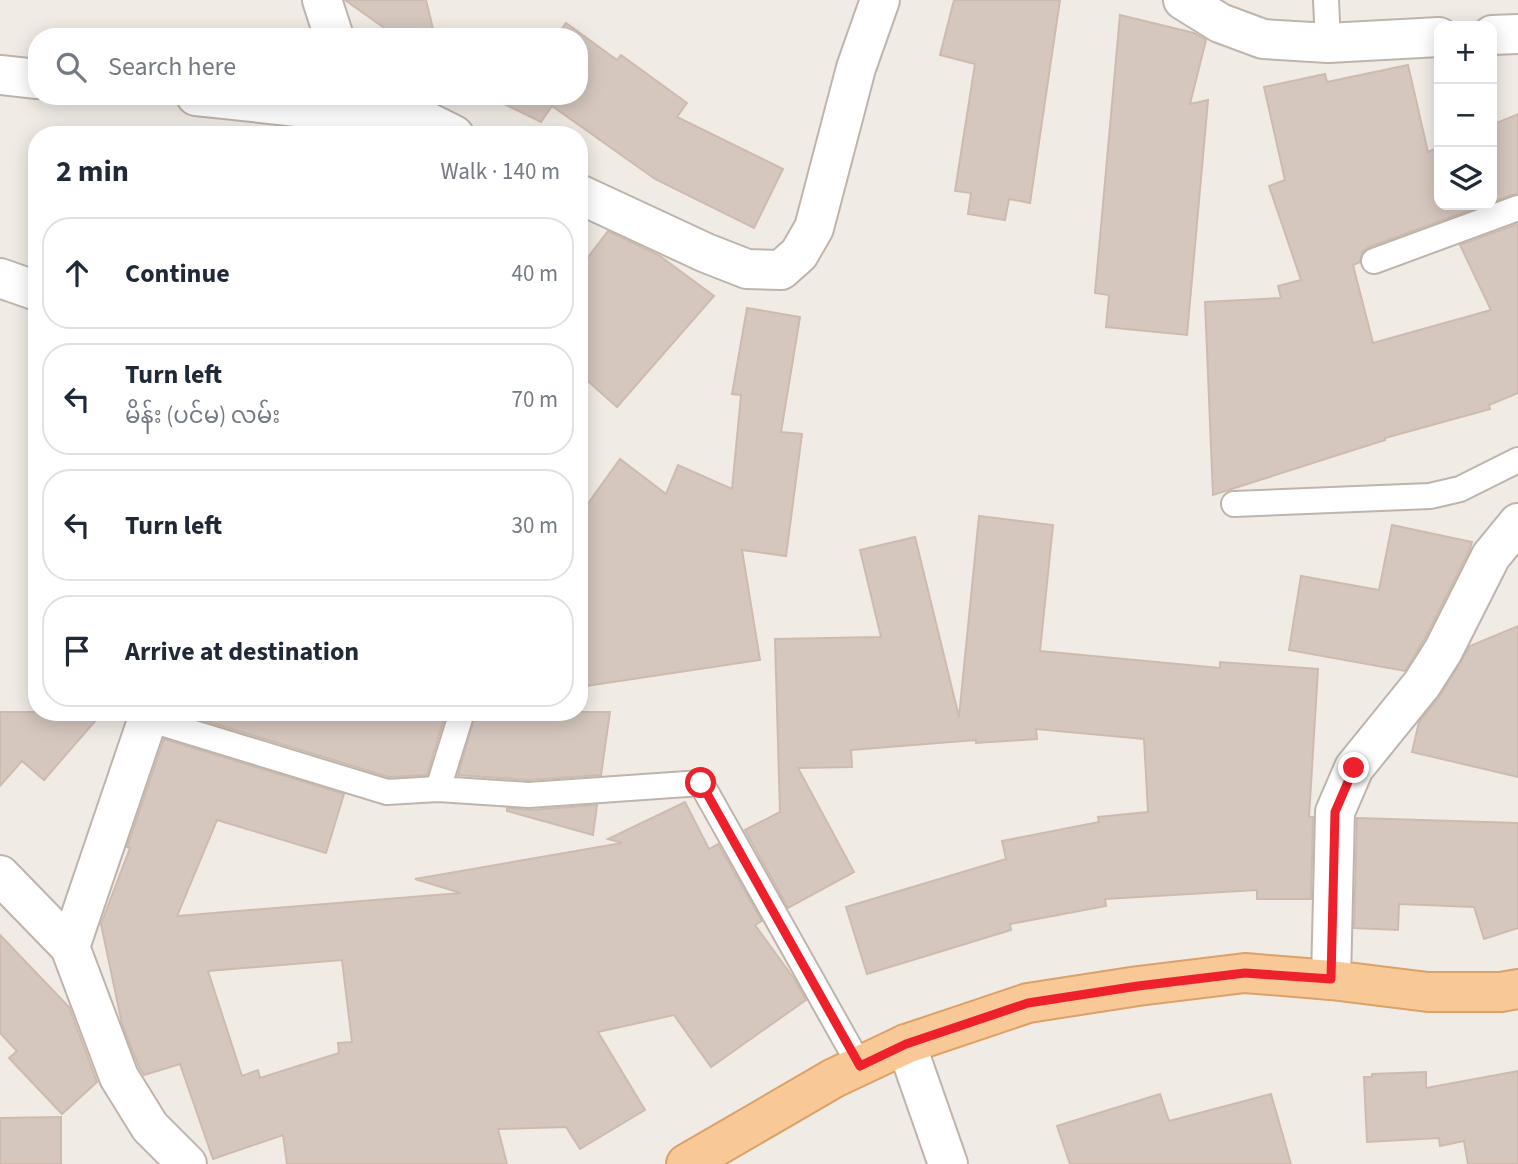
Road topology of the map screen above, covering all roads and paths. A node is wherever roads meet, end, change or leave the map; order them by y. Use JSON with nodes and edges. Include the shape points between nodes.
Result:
{"nodes":[{"id":1,"x":322,"y":0,"type":"edge"},
{"id":2,"x":880,"y":0,"type":"edge"},
{"id":3,"x":1183,"y":0,"type":"edge"},
{"id":4,"x":1326,"y":0,"type":"edge"},
{"id":5,"x":331,"y":28,"type":"edge"},
{"id":6,"x":1518,"y":34,"type":"edge"},
{"id":7,"x":1497,"y":35,"type":"edge"},
{"id":8,"x":1434,"y":37,"type":"edge"},
{"id":9,"x":1328,"y":43,"type":"junction"},
{"id":10,"x":0,"y":75,"type":"edge"},
{"id":11,"x":28,"y":78,"type":"edge"},
{"id":12,"x":268,"y":105,"type":"edge"},
{"id":13,"x":349,"y":115,"type":"edge"},
{"id":14,"x":436,"y":126,"type":"edge"},
{"id":15,"x":588,"y":198,"type":"edge"},
{"id":16,"x":1518,"y":208,"type":"edge"},
{"id":17,"x":1374,"y":261,"type":"dead end"},
{"id":18,"x":0,"y":278,"type":"edge"},
{"id":19,"x":28,"y":287,"type":"edge"},
{"id":20,"x":1518,"y":460,"type":"edge"},
{"id":21,"x":1234,"y":504,"type":"dead end"},
{"id":22,"x":1518,"y":523,"type":"edge"},
{"id":23,"x":147,"y":721,"type":"edge"},
{"id":24,"x":165,"y":721,"type":"edge"},
{"id":25,"x":459,"y":721,"type":"edge"},
{"id":26,"x":438,"y":789,"type":"junction"},
{"id":27,"x":0,"y":874,"type":"edge"},
{"id":28,"x":70,"y":947,"type":"junction"},
{"id":29,"x":1331,"y":979,"type":"junction"},
{"id":30,"x":1518,"y":989,"type":"edge"},
{"id":31,"x":906,"y":1044,"type":"junction"},
{"id":32,"x":860,"y":1066,"type":"junction"},
{"id":33,"x":187,"y":1164,"type":"edge"},
{"id":34,"x":686,"y":1164,"type":"edge"},
{"id":35,"x":948,"y":1164,"type":"edge"}],
"edges":[{"from":1,"to":5,"type":"street"},
{"from":2,"to":15,"type":"street","via":[[856,68],[814,228],[799,254],[780,270],[747,269]]},
{"from":3,"to":9,"type":"street","via":[[1220,23],[1263,39]]},
{"from":4,"to":9,"type":"lane"},
{"from":6,"to":7,"type":"street"},
{"from":8,"to":9,"type":"street"},
{"from":10,"to":11,"type":"street"},
{"from":12,"to":13,"type":"street"},
{"from":13,"to":14,"type":"street","via":[[385,114]]},
{"from":16,"to":17,"type":"lane"},
{"from":18,"to":19,"type":"street"},
{"from":20,"to":21,"type":"lane","via":[[1460,489],[1430,496]]},
{"from":22,"to":29,"type":"street","via":[[1491,556],[1422,684],[1354,768],[1335,812]]},
{"from":23,"to":28,"type":"street"},
{"from":24,"to":26,"type":"lane","via":[[387,792]]},
{"from":25,"to":26,"type":"lane"},
{"from":26,"to":32,"type":"lane","via":[[529,795],[701,783]]},
{"from":27,"to":28,"type":"street"},
{"from":28,"to":33,"type":"street","via":[[119,1077],[150,1127]]},
{"from":29,"to":30,"type":"main road","via":[[1428,992]]},
{"from":29,"to":31,"type":"main road","via":[[1245,973],[1138,986],[1028,1003]]},
{"from":31,"to":32,"type":"main road"},
{"from":31,"to":35,"type":"street"},
{"from":32,"to":34,"type":"main road"}]}
